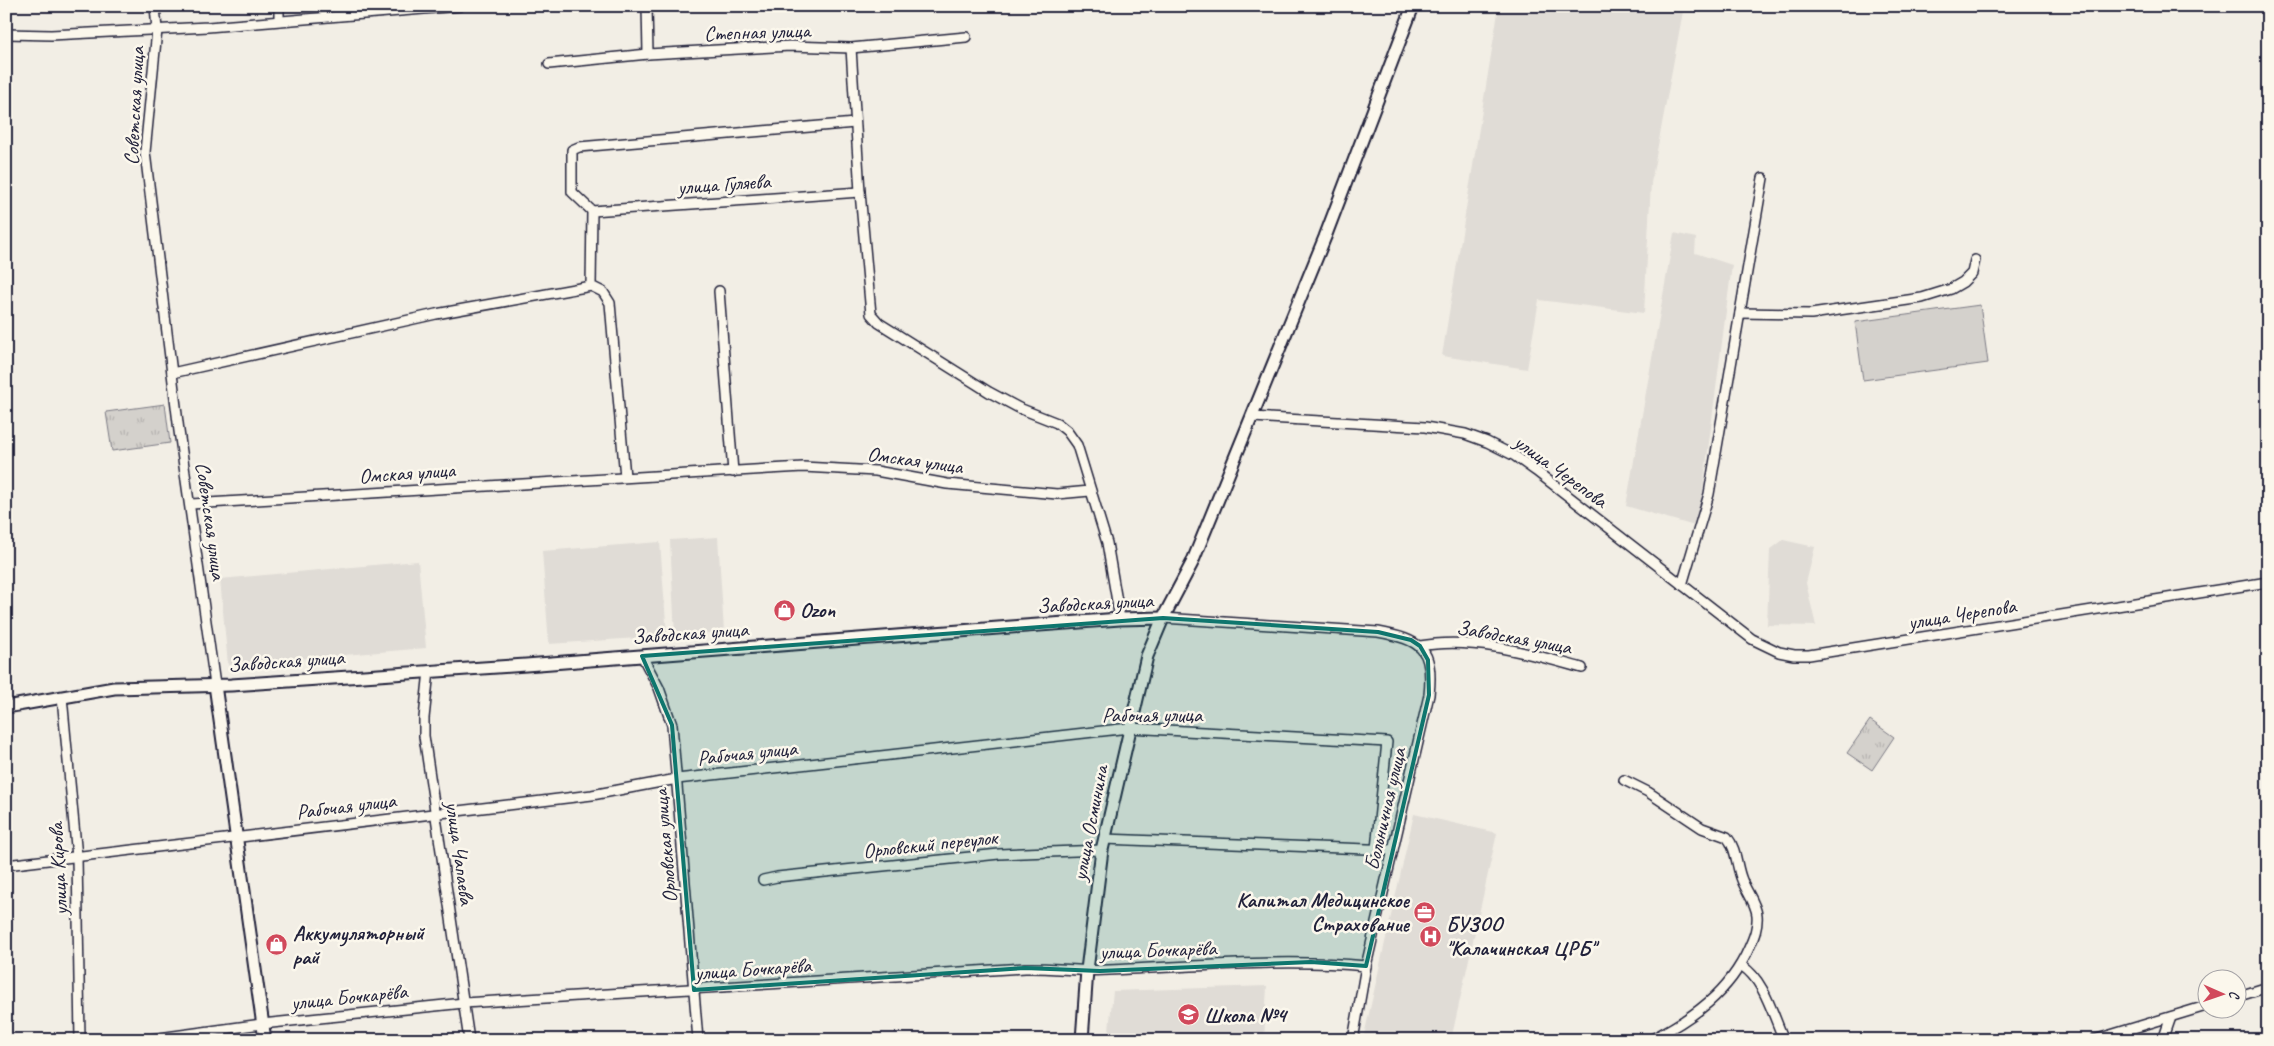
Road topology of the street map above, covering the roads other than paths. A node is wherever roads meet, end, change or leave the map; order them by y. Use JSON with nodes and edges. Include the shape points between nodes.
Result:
{"nodes":[{"id":1,"x":155,"y":6,"type":"edge"},
{"id":2,"x":279,"y":6,"type":"edge"},
{"id":3,"x":460,"y":6,"type":"edge"},
{"id":4,"x":647,"y":6,"type":"edge"},
{"id":5,"x":1413,"y":6,"type":"edge"},
{"id":6,"x":413,"y":9,"type":"edge"},
{"id":7,"x":279,"y":20,"type":"junction"},
{"id":8,"x":157,"y":30,"type":"junction"},
{"id":9,"x":6,"y":34,"type":"edge"},
{"id":10,"x":966,"y":37,"type":"dead end"},
{"id":11,"x":851,"y":48,"type":"junction"},
{"id":12,"x":648,"y":54,"type":"junction"},
{"id":13,"x":549,"y":64,"type":"dead end"},
{"id":14,"x":855,"y":123,"type":"junction"},
{"id":15,"x":1763,"y":178,"type":"dead end"},
{"id":16,"x":860,"y":192,"type":"junction"},
{"id":17,"x":592,"y":211,"type":"junction"},
{"id":18,"x":1975,"y":260,"type":"dead end"},
{"id":19,"x":591,"y":286,"type":"junction"},
{"id":20,"x":719,"y":291,"type":"dead end"},
{"id":21,"x":1740,"y":313,"type":"junction"},
{"id":22,"x":172,"y":372,"type":"junction"},
{"id":23,"x":1252,"y":416,"type":"junction"},
{"id":24,"x":733,"y":472,"type":"junction"},
{"id":25,"x":625,"y":477,"type":"junction"},
{"id":26,"x":1090,"y":491,"type":"junction"},
{"id":27,"x":191,"y":504,"type":"junction"},
{"id":28,"x":2268,"y":582,"type":"edge"},
{"id":29,"x":1682,"y":585,"type":"junction"},
{"id":30,"x":1163,"y":618,"type":"junction"},
{"id":31,"x":1120,"y":619,"type":"junction"},
{"id":32,"x":1420,"y":646,"type":"junction"},
{"id":33,"x":642,"y":656,"type":"junction"},
{"id":34,"x":1582,"y":668,"type":"dead end"},
{"id":35,"x":429,"y":671,"type":"junction"},
{"id":36,"x":215,"y":685,"type":"junction"},
{"id":37,"x":62,"y":697,"type":"junction"},
{"id":38,"x":6,"y":706,"type":"edge"},
{"id":39,"x":1129,"y":728,"type":"junction"},
{"id":40,"x":677,"y":779,"type":"junction"},
{"id":41,"x":1624,"y":780,"type":"dead end"},
{"id":42,"x":437,"y":814,"type":"junction"},
{"id":43,"x":235,"y":837,"type":"junction"},
{"id":44,"x":1103,"y":844,"type":"junction"},
{"id":45,"x":1376,"y":849,"type":"junction"},
{"id":46,"x":1393,"y":850,"type":"junction"},
{"id":47,"x":76,"y":856,"type":"junction"},
{"id":48,"x":6,"y":865,"type":"edge"},
{"id":49,"x":763,"y":880,"type":"dead end"},
{"id":50,"x":1366,"y":966,"type":"junction"},
{"id":51,"x":1742,"y":966,"type":"junction"},
{"id":52,"x":1087,"y":970,"type":"junction"},
{"id":53,"x":2268,"y":987,"type":"edge"},
{"id":54,"x":694,"y":990,"type":"junction"},
{"id":55,"x":2246,"y":994,"type":"edge"},
{"id":56,"x":464,"y":1003,"type":"junction"},
{"id":57,"x":2196,"y":1009,"type":"edge"},
{"id":58,"x":2171,"y":1017,"type":"junction"},
{"id":59,"x":262,"y":1024,"type":"junction"},
{"id":60,"x":80,"y":1040,"type":"edge"},
{"id":61,"x":144,"y":1040,"type":"edge"},
{"id":62,"x":265,"y":1040,"type":"edge"},
{"id":63,"x":469,"y":1040,"type":"edge"},
{"id":64,"x":698,"y":1040,"type":"edge"},
{"id":65,"x":1082,"y":1040,"type":"edge"},
{"id":66,"x":1354,"y":1040,"type":"edge"},
{"id":67,"x":1650,"y":1040,"type":"edge"},
{"id":68,"x":1781,"y":1040,"type":"edge"},
{"id":69,"x":2094,"y":1040,"type":"edge"},
{"id":70,"x":2163,"y":1040,"type":"edge"}],
"edges":[{"from":1,"to":8,"type":"street","name":"Советская улица"},
{"from":2,"to":7,"type":"street"},
{"from":3,"to":6,"type":"street"},
{"from":4,"to":12,"type":"street"},
{"from":5,"to":23,"type":"street","name":"улица Осминина","via":[[1325,238]]},
{"from":6,"to":7,"type":"street"},
{"from":7,"to":8,"type":"street"},
{"from":8,"to":9,"type":"street"},
{"from":8,"to":22,"type":"street","name":"Советская улица","via":[[146,152]]},
{"from":10,"to":11,"type":"street","name":"Степная улица"},
{"from":11,"to":12,"type":"street","name":"Степная улица","via":[[790,46]]},
{"from":11,"to":14,"type":"street"},
{"from":12,"to":13,"type":"street","name":"Степная улица"},
{"from":14,"to":16,"type":"street"},
{"from":14,"to":17,"type":"street","via":[[579,147],[572,150],[572,192]]},
{"from":15,"to":21,"type":"street"},
{"from":16,"to":17,"type":"street","name":"улица Гуляева"},
{"from":16,"to":26,"type":"street","via":[[871,314],[879,323],[989,392],[1067,431],[1077,445]]},
{"from":17,"to":19,"type":"street"},
{"from":18,"to":21,"type":"street","via":[[1972,273],[1963,282],[1922,298],[1811,314]]},
{"from":19,"to":22,"type":"street","via":[[436,314]]},
{"from":19,"to":25,"type":"street","via":[[603,292],[610,303]]},
{"from":20,"to":24,"type":"street"},
{"from":21,"to":29,"type":"street","via":[[1709,494]]},
{"from":22,"to":27,"type":"street","name":"Советская улица"},
{"from":23,"to":29,"type":"street","name":"улица Черепова","via":[[1425,426],[1488,442],[1515,456]]},
{"from":23,"to":30,"type":"street","name":"улица Осминина","via":[[1192,563]]},
{"from":24,"to":25,"type":"street","name":"Омская улица"},
{"from":24,"to":26,"type":"street","name":"Омская улица","via":[[841,468],[956,485],[1057,494]]},
{"from":25,"to":27,"type":"street","name":"Омская улица"},
{"from":26,"to":31,"type":"street","via":[[1107,543]]},
{"from":27,"to":36,"type":"street","name":"Советская улица"},
{"from":28,"to":29,"type":"street","name":"улица Черепова","via":[[1846,650],[1794,655],[1778,652],[1752,638]]},
{"from":30,"to":31,"type":"street","name":"Заводская улица"},
{"from":30,"to":32,"type":"street","name":"Заводская улица","via":[[1378,632],[1411,640]]},
{"from":30,"to":39,"type":"street","name":"улица Осминина","via":[[1148,656]]},
{"from":31,"to":33,"type":"street","name":"Заводская улица"},
{"from":32,"to":34,"type":"street","name":"Заводская улица","via":[[1451,643],[1497,648]]},
{"from":32,"to":46,"type":"street","name":"Больничная улица","via":[[1428,660],[1431,676],[1429,695]]},
{"from":33,"to":35,"type":"street","name":"Заводская улица"},
{"from":33,"to":40,"type":"street","name":"Орловская улица","via":[[659,688],[672,726]]},
{"from":35,"to":36,"type":"street","name":"Заводская улица"},
{"from":35,"to":42,"type":"street","name":"улица Чапаева","via":[[424,736]]},
{"from":36,"to":37,"type":"street","name":"Заводская улица","via":[[114,688]]},
{"from":36,"to":43,"type":"street","name":"Советская улица"},
{"from":37,"to":38,"type":"street","name":"Заводская улица"},
{"from":37,"to":47,"type":"street","name":"улица Кирова"},
{"from":39,"to":40,"type":"street","name":"Рабочая улица"},
{"from":39,"to":44,"type":"street","name":"улица Осминина"},
{"from":39,"to":45,"type":"street","name":"Рабочая улица","via":[[1387,742]]},
{"from":40,"to":42,"type":"street","name":"Рабочая улица","via":[[592,794]]},
{"from":40,"to":54,"type":"street","name":"Орловская улица"},
{"from":41,"to":51,"type":"street","via":[[1702,828],[1721,833],[1731,842],[1742,880],[1757,913],[1757,927]]},
{"from":42,"to":43,"type":"street","name":"Рабочая улица"},
{"from":42,"to":56,"type":"street","name":"улица Чапаева"},
{"from":43,"to":47,"type":"street","name":"Рабочая улица"},
{"from":43,"to":59,"type":"street","name":"Советская улица"},
{"from":44,"to":45,"type":"street","name":"Орловский переулок"},
{"from":44,"to":49,"type":"street","name":"Орловский переулок"},
{"from":44,"to":52,"type":"street","name":"улица Осминина"},
{"from":45,"to":46,"type":"street","name":"Орловский переулок"},
{"from":46,"to":50,"type":"street","name":"Больничная улица"},
{"from":47,"to":48,"type":"street","name":"Рабочая улица"},
{"from":47,"to":60,"type":"street","name":"улица Кирова"},
{"from":50,"to":52,"type":"street","name":"улица Бочкарёва","via":[[1311,962]]},
{"from":50,"to":66,"type":"street","name":"Больничная улица"},
{"from":51,"to":67,"type":"street","via":[[1716,997],[1672,1029]]},
{"from":51,"to":68,"type":"street","via":[[1749,971],[1767,999],[1782,1035]]},
{"from":52,"to":54,"type":"street","name":"улица Бочкарёва","via":[[1025,968]]},
{"from":52,"to":65,"type":"street","name":"улица Осминина"},
{"from":53,"to":55,"type":"street"},
{"from":54,"to":56,"type":"street","name":"улица Бочкарёва"},
{"from":54,"to":64,"type":"street","name":"Орловская улица"},
{"from":56,"to":59,"type":"street","name":"улица Бочкарёва"},
{"from":56,"to":63,"type":"street","name":"улица Чапаева"},
{"from":57,"to":58,"type":"street"},
{"from":58,"to":69,"type":"street"},
{"from":58,"to":70,"type":"street"},
{"from":59,"to":61,"type":"street","name":"улица Бочкарёва"},
{"from":59,"to":62,"type":"street","name":"Советская улица"}]}
